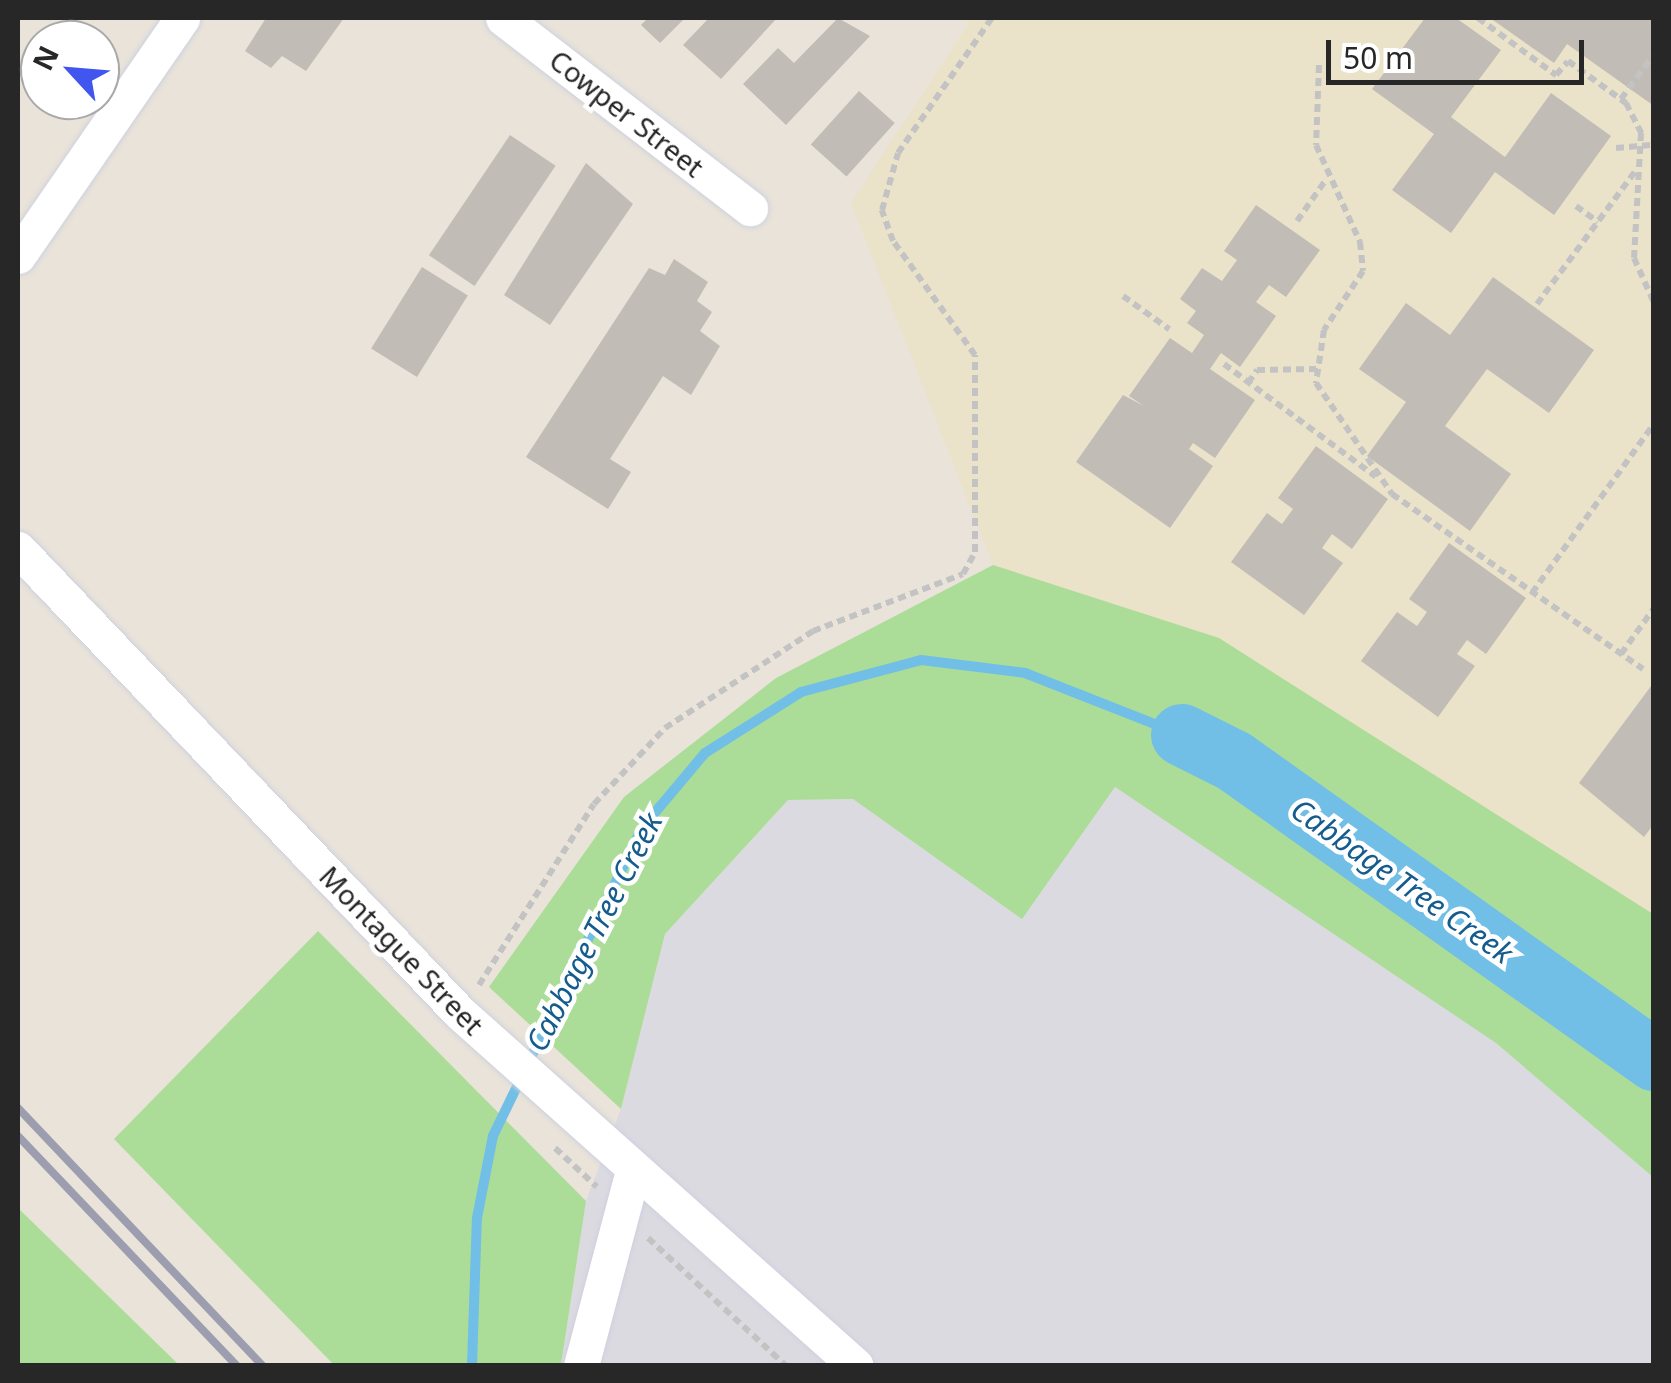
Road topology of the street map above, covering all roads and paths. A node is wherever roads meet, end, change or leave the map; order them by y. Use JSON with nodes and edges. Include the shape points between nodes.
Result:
{"nodes":[{"id":1,"x":182,"y":18,"type":"edge"},
{"id":2,"x":503,"y":18,"type":"edge"},
{"id":3,"x":992,"y":18,"type":"edge"},
{"id":4,"x":1478,"y":18,"type":"edge"},
{"id":5,"x":1654,"y":54,"type":"edge"},
{"id":6,"x":1319,"y":65,"type":"dead end"},
{"id":7,"x":1621,"y":99,"type":"junction"},
{"id":8,"x":1654,"y":145,"type":"edge"},
{"id":9,"x":1641,"y":146,"type":"junction"},
{"id":10,"x":1616,"y":148,"type":"dead end"},
{"id":11,"x":1638,"y":167,"type":"junction"},
{"id":12,"x":1326,"y":180,"type":"junction"},
{"id":13,"x":1576,"y":206,"type":"dead end"},
{"id":14,"x":750,"y":208,"type":"dead end"},
{"id":15,"x":1298,"y":221,"type":"dead end"},
{"id":16,"x":1598,"y":222,"type":"junction"},
{"id":17,"x":18,"y":256,"type":"edge"},
{"id":18,"x":1123,"y":296,"type":"dead end"},
{"id":19,"x":1654,"y":303,"type":"edge"},
{"id":20,"x":1536,"y":304,"type":"dead end"},
{"id":21,"x":1169,"y":329,"type":"dead end"},
{"id":22,"x":1224,"y":364,"type":"dead end"},
{"id":23,"x":1316,"y":369,"type":"junction"},
{"id":24,"x":1248,"y":382,"type":"junction"},
{"id":25,"x":1654,"y":424,"type":"edge"},
{"id":26,"x":1382,"y":482,"type":"junction"},
{"id":27,"x":18,"y":549,"type":"edge"},
{"id":28,"x":1532,"y":593,"type":"junction"},
{"id":29,"x":1654,"y":608,"type":"edge"},
{"id":30,"x":1620,"y":654,"type":"junction"},
{"id":31,"x":1643,"y":669,"type":"dead end"},
{"id":32,"x":485,"y":976,"type":"dead end"},
{"id":33,"x":623,"y":1162,"type":"junction"},
{"id":34,"x":608,"y":1200,"type":"junction"},
{"id":35,"x":581,"y":1366,"type":"edge"},
{"id":36,"x":786,"y":1366,"type":"edge"},
{"id":37,"x":856,"y":1366,"type":"edge"}],
"edges":[{"from":1,"to":17,"type":"street"},
{"from":2,"to":14,"type":"street","name":"Cowper Street"},
{"from":3,"to":32,"type":"path","via":[[898,153],[882,210],[892,240],[975,355],[976,552],[963,574],[813,631],[666,728],[594,804]]},
{"from":4,"to":7,"type":"path","via":[[1556,75],[1568,61]]},
{"from":5,"to":7,"type":"path"},
{"from":6,"to":12,"type":"path"},
{"from":7,"to":9,"type":"path"},
{"from":8,"to":9,"type":"path"},
{"from":9,"to":10,"type":"path"},
{"from":9,"to":11,"type":"path"},
{"from":11,"to":16,"type":"path"},
{"from":11,"to":19,"type":"path","via":[[1634,258]]},
{"from":12,"to":15,"type":"path"},
{"from":12,"to":23,"type":"path","via":[[1360,242],[1363,271],[1324,330]]},
{"from":13,"to":16,"type":"path"},
{"from":16,"to":20,"type":"path"},
{"from":18,"to":21,"type":"path"},
{"from":22,"to":24,"type":"path"},
{"from":23,"to":24,"type":"path","via":[[1256,370]]},
{"from":23,"to":26,"type":"path","via":[[1316,383]]},
{"from":24,"to":26,"type":"path"},
{"from":25,"to":28,"type":"path"},
{"from":26,"to":28,"type":"path"},
{"from":27,"to":33,"type":"street","name":"Montague Street","via":[[476,1028]]},
{"from":28,"to":30,"type":"path"},
{"from":29,"to":30,"type":"path"},
{"from":30,"to":31,"type":"path"},
{"from":33,"to":34,"type":"street"},
{"from":33,"to":37,"type":"street","name":"Montague Street"},
{"from":34,"to":35,"type":"street"},
{"from":34,"to":36,"type":"path"}]}
